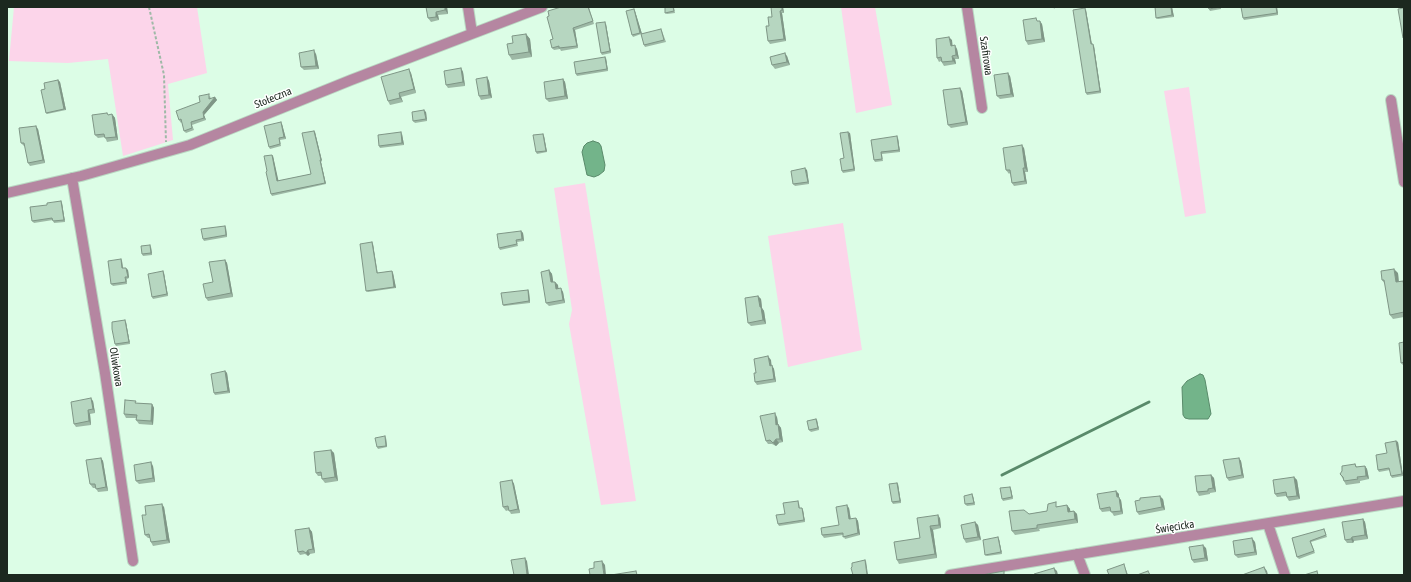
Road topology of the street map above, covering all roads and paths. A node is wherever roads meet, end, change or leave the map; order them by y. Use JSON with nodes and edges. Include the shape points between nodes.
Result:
{"nodes":[{"id":1,"x":149,"y":7,"type":"edge"},
{"id":2,"x":468,"y":7,"type":"edge"},
{"id":3,"x":542,"y":7,"type":"edge"},
{"id":4,"x":967,"y":7,"type":"edge"},
{"id":5,"x":472,"y":33,"type":"junction"},
{"id":6,"x":1391,"y":100,"type":"dead end"},
{"id":7,"x":982,"y":108,"type":"dead end"},
{"id":8,"x":167,"y":152,"type":"junction"},
{"id":9,"x":72,"y":178,"type":"junction"},
{"id":10,"x":1404,"y":182,"type":"edge"},
{"id":11,"x":7,"y":193,"type":"edge"},
{"id":12,"x":1404,"y":501,"type":"edge"},
{"id":13,"x":1268,"y":524,"type":"junction"},
{"id":14,"x":1077,"y":554,"type":"junction"},
{"id":15,"x":133,"y":561,"type":"dead end"},
{"id":16,"x":950,"y":575,"type":"edge"},
{"id":17,"x":1085,"y":575,"type":"edge"},
{"id":18,"x":1285,"y":575,"type":"edge"}],
"edges":[{"from":1,"to":8,"type":"path","via":[[164,75]]},
{"from":2,"to":5,"type":"street"},
{"from":3,"to":5,"type":"street","name":"Stołeczna"},
{"from":4,"to":7,"type":"street","name":"Szafirowa"},
{"from":5,"to":8,"type":"street","name":"Stołeczna"},
{"from":6,"to":10,"type":"street"},
{"from":8,"to":9,"type":"street","name":"Stołeczna"},
{"from":9,"to":11,"type":"street","name":"Stołeczna"},
{"from":9,"to":15,"type":"street","name":"Oliwkowa"},
{"from":12,"to":13,"type":"street","name":"Święcicka"},
{"from":13,"to":14,"type":"street","name":"Święcicka"},
{"from":13,"to":18,"type":"street"},
{"from":14,"to":16,"type":"street","name":"Święcicka"},
{"from":14,"to":17,"type":"street"}]}
